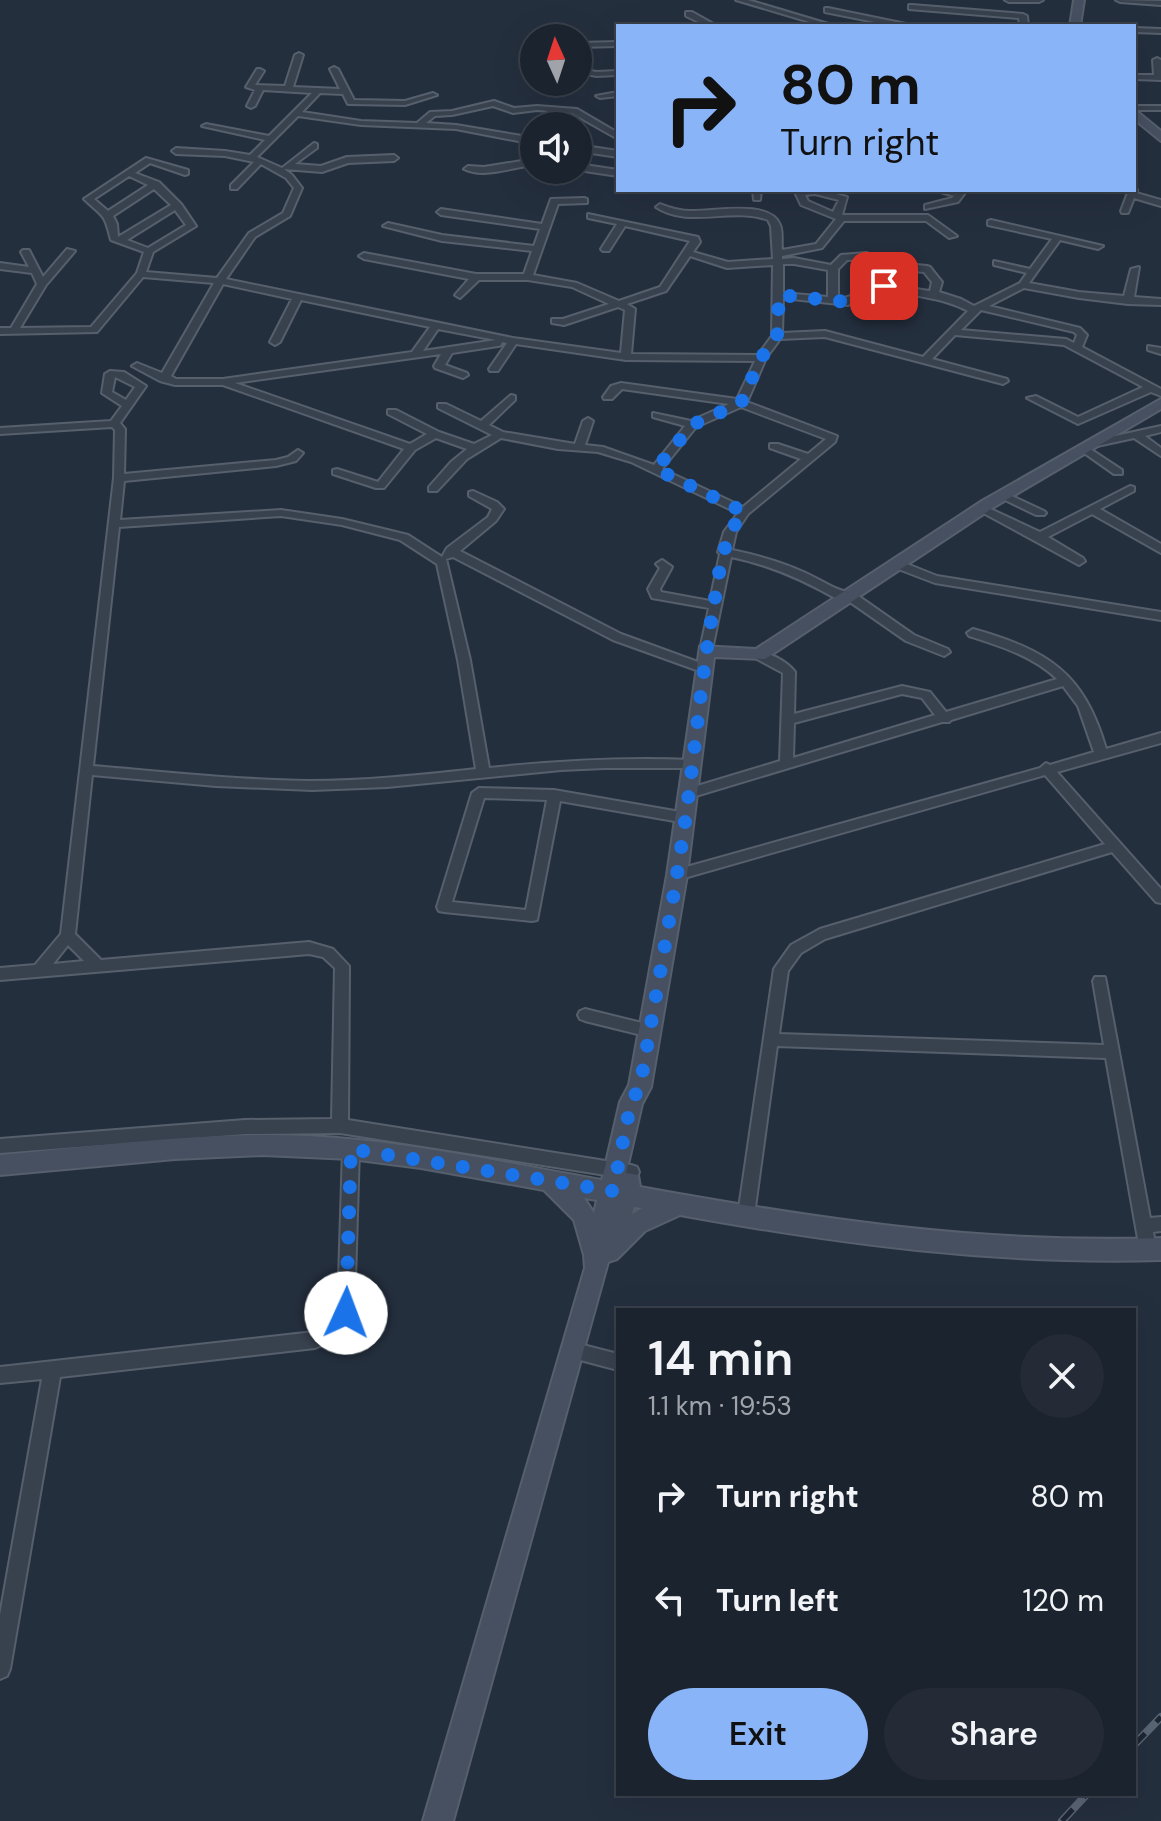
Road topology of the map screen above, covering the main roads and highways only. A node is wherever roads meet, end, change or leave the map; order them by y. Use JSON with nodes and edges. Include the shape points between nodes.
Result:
{"nodes":[{"id":1,"x":1079,"y":0,"type":"edge"},
{"id":2,"x":1075,"y":24,"type":"edge"},
{"id":3,"x":1140,"y":124,"type":"edge"},
{"id":4,"x":1161,"y":137,"type":"edge"},
{"id":5,"x":1161,"y":403,"type":"edge"},
{"id":6,"x":0,"y":1165,"type":"edge"},
{"id":7,"x":549,"y":1181,"type":"junction"},
{"id":8,"x":622,"y":1182,"type":"junction"},
{"id":9,"x":683,"y":1204,"type":"junction"},
{"id":10,"x":1155,"y":1250,"type":"edge"},
{"id":11,"x":600,"y":1260,"type":"junction"},
{"id":12,"x":438,"y":1821,"type":"edge"}],
"edges":[{"from":1,"to":2,"type":"main road"},
{"from":3,"to":4,"type":"main road"},
{"from":5,"to":8,"type":"main road","via":[[1003,495],[759,655],[704,659],[686,818],[640,1087],[643,1106]]},
{"from":6,"to":7,"type":"main road","via":[[149,1144],[351,1149]]},
{"from":7,"to":8,"type":"main road"},
{"from":7,"to":11,"type":"main road","via":[[579,1206]]},
{"from":8,"to":9,"type":"main road"},
{"from":8,"to":11,"type":"main road"},
{"from":9,"to":10,"type":"main road","via":[[959,1244]]},
{"from":9,"to":11,"type":"main road","via":[[635,1223]]},
{"from":11,"to":12,"type":"main road"}]}
